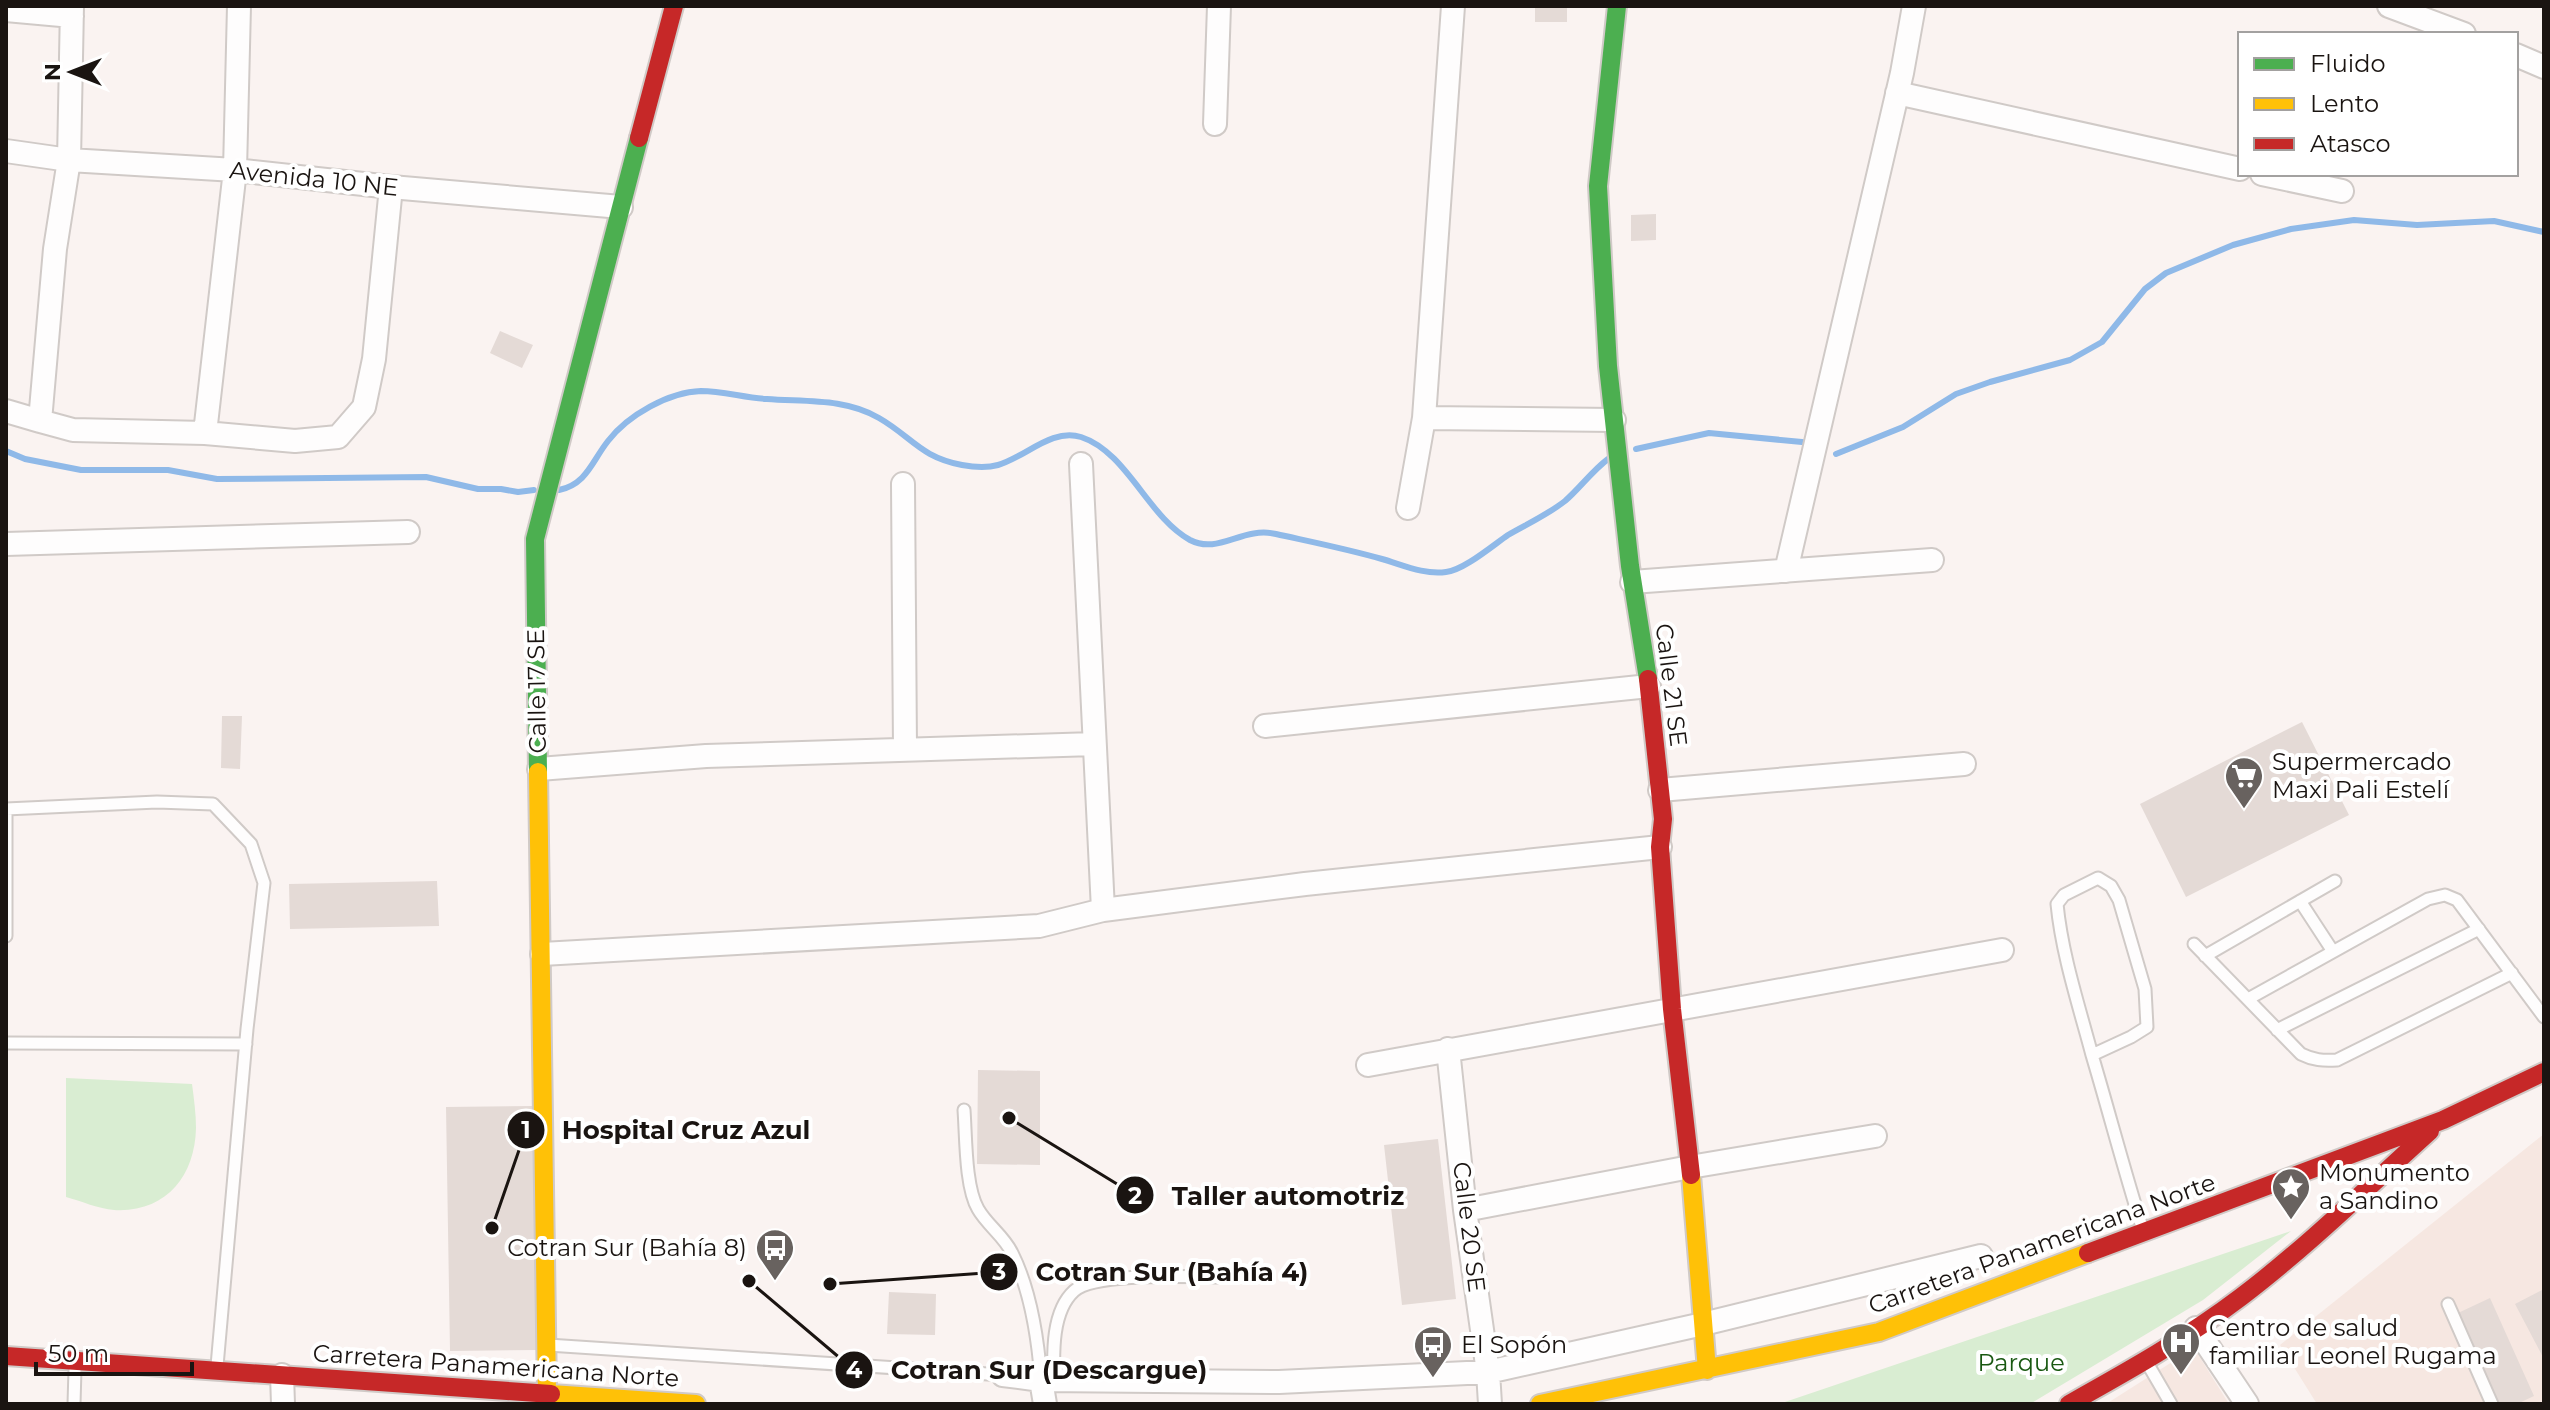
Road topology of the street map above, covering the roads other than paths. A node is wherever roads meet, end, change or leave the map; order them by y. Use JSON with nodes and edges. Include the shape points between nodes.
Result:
{"nodes":[{"id":1,"x":239,"y":6,"type":"edge"},
{"id":2,"x":674,"y":6,"type":"edge"},
{"id":3,"x":1219,"y":6,"type":"edge"},
{"id":4,"x":1453,"y":6,"type":"edge"},
{"id":5,"x":1617,"y":6,"type":"edge"},
{"id":6,"x":1914,"y":6,"type":"edge"},
{"id":7,"x":2389,"y":6,"type":"edge"},
{"id":8,"x":6,"y":10,"type":"edge"},
{"id":9,"x":2418,"y":10,"type":"edge"},
{"id":10,"x":72,"y":11,"type":"edge"},
{"id":11,"x":2460,"y":32,"type":"edge"},
{"id":12,"x":2518,"y":56,"type":"edge"},
{"id":13,"x":2544,"y":67,"type":"edge"},
{"id":14,"x":1897,"y":93,"type":"junction"},
{"id":15,"x":1215,"y":124,"type":"dead end"},
{"id":16,"x":6,"y":151,"type":"edge"},
{"id":17,"x":69,"y":160,"type":"junction"},
{"id":18,"x":2238,"y":169,"type":"edge"},
{"id":19,"x":235,"y":170,"type":"junction"},
{"id":20,"x":2271,"y":176,"type":"edge"},
{"id":21,"x":391,"y":187,"type":"junction"},
{"id":22,"x":2342,"y":191,"type":"dead end"},
{"id":23,"x":621,"y":207,"type":"junction"},
{"id":24,"x":6,"y":411,"type":"edge"},
{"id":25,"x":1424,"y":418,"type":"junction"},
{"id":26,"x":1614,"y":420,"type":"junction"},
{"id":27,"x":40,"y":421,"type":"junction"},
{"id":28,"x":205,"y":433,"type":"junction"},
{"id":29,"x":1081,"y":464,"type":"dead end"},
{"id":30,"x":903,"y":484,"type":"dead end"},
{"id":31,"x":1408,"y":508,"type":"dead end"},
{"id":32,"x":408,"y":532,"type":"dead end"},
{"id":33,"x":6,"y":544,"type":"edge"},
{"id":34,"x":1932,"y":560,"type":"dead end"},
{"id":35,"x":1786,"y":571,"type":"junction"},
{"id":36,"x":1632,"y":582,"type":"junction"},
{"id":37,"x":1649,"y":686,"type":"junction"},
{"id":38,"x":1265,"y":726,"type":"dead end"},
{"id":39,"x":1094,"y":744,"type":"junction"},
{"id":40,"x":905,"y":748,"type":"junction"},
{"id":41,"x":1964,"y":764,"type":"dead end"},
{"id":42,"x":539,"y":769,"type":"junction"},
{"id":43,"x":1660,"y":790,"type":"junction"},
{"id":44,"x":6,"y":809,"type":"edge"},
{"id":45,"x":1660,"y":847,"type":"junction"},
{"id":46,"x":2335,"y":881,"type":"dead end"},
{"id":47,"x":2300,"y":901,"type":"junction"},
{"id":48,"x":1103,"y":910,"type":"junction"},
{"id":49,"x":2479,"y":929,"type":"junction"},
{"id":50,"x":6,"y":936,"type":"edge"},
{"id":51,"x":2194,"y":944,"type":"dead end"},
{"id":52,"x":2002,"y":950,"type":"dead end"},
{"id":53,"x":2332,"y":950,"type":"junction"},
{"id":54,"x":542,"y":954,"type":"junction"},
{"id":55,"x":2205,"y":956,"type":"junction"},
{"id":56,"x":2512,"y":973,"type":"junction"},
{"id":57,"x":2248,"y":999,"type":"junction"},
{"id":58,"x":1672,"y":1009,"type":"junction"},
{"id":59,"x":2544,"y":1017,"type":"edge"},
{"id":60,"x":2277,"y":1030,"type":"junction"},
{"id":61,"x":6,"y":1043,"type":"edge"},
{"id":62,"x":246,"y":1044,"type":"junction"},
{"id":63,"x":1448,"y":1049,"type":"junction"},
{"id":64,"x":2092,"y":1055,"type":"junction"},
{"id":65,"x":1368,"y":1065,"type":"dead end"},
{"id":66,"x":2544,"y":1072,"type":"edge"},
{"id":67,"x":964,"y":1110,"type":"dead end"},
{"id":68,"x":2443,"y":1120,"type":"junction"},
{"id":69,"x":1875,"y":1136,"type":"dead end"},
{"id":70,"x":1690,"y":1167,"type":"junction"},
{"id":71,"x":1465,"y":1210,"type":"junction"},
{"id":72,"x":2143,"y":1232,"type":"junction"},
{"id":73,"x":1981,"y":1256,"type":"dead end"},
{"id":74,"x":1223,"y":1277,"type":"dead end"},
{"id":75,"x":2448,"y":1304,"type":"dead end"},
{"id":76,"x":1703,"y":1324,"type":"junction"},
{"id":77,"x":2196,"y":1328,"type":"junction"},
{"id":78,"x":547,"y":1345,"type":"junction"},
{"id":79,"x":6,"y":1356,"type":"edge"},
{"id":80,"x":2145,"y":1360,"type":"junction"},
{"id":81,"x":75,"y":1361,"type":"junction"},
{"id":82,"x":216,"y":1370,"type":"junction"},
{"id":83,"x":1707,"y":1370,"type":"junction"},
{"id":84,"x":1488,"y":1372,"type":"junction"},
{"id":85,"x":282,"y":1375,"type":"junction"},
{"id":86,"x":1003,"y":1375,"type":"joint"},
{"id":87,"x":1048,"y":1380,"type":"junction"},
{"id":88,"x":547,"y":1395,"type":"junction"},
{"id":89,"x":580,"y":1400,"type":"edge"},
{"id":90,"x":74,"y":1404,"type":"edge"},
{"id":91,"x":283,"y":1404,"type":"edge"},
{"id":92,"x":696,"y":1404,"type":"edge"},
{"id":93,"x":1045,"y":1404,"type":"edge"},
{"id":94,"x":1490,"y":1404,"type":"edge"},
{"id":95,"x":1540,"y":1404,"type":"edge"},
{"id":96,"x":2069,"y":1404,"type":"edge"},
{"id":97,"x":2171,"y":1404,"type":"edge"},
{"id":98,"x":2247,"y":1404,"type":"edge"},
{"id":99,"x":2492,"y":1404,"type":"edge"}],
"edges":[{"from":1,"to":19,"type":"street"},
{"from":2,"to":23,"type":"main road","name":"Calle 17 SE"},
{"from":3,"to":15,"type":"street"},
{"from":4,"to":25,"type":"street"},
{"from":5,"to":26,"type":"main road","name":"Calle 21 SE","via":[[1598,186]]},
{"from":6,"to":14,"type":"street"},
{"from":7,"to":9,"type":"street"},
{"from":8,"to":10,"type":"street"},
{"from":9,"to":11,"type":"street"},
{"from":10,"to":17,"type":"street"},
{"from":12,"to":13,"type":"street"},
{"from":14,"to":18,"type":"street"},
{"from":14,"to":35,"type":"street"},
{"from":16,"to":17,"type":"street","name":"Avenida 10 NE"},
{"from":17,"to":19,"type":"street","name":"Avenida 10 NE"},
{"from":17,"to":27,"type":"street","via":[[55,249]]},
{"from":19,"to":21,"type":"street","name":"Avenida 10 NE"},
{"from":19,"to":28,"type":"street"},
{"from":20,"to":22,"type":"street"},
{"from":21,"to":23,"type":"street","name":"Avenida 10 NE"},
{"from":21,"to":28,"type":"street","via":[[374,359],[364,407],[338,437],[295,441]]},
{"from":23,"to":42,"type":"main road","name":"Calle 17 SE","via":[[535,539]]},
{"from":24,"to":27,"type":"street"},
{"from":25,"to":26,"type":"street"},
{"from":25,"to":31,"type":"street"},
{"from":26,"to":36,"type":"main road","name":"Calle 21 SE"},
{"from":27,"to":28,"type":"street","via":[[73,430]]},
{"from":29,"to":39,"type":"street"},
{"from":30,"to":40,"type":"street"},
{"from":32,"to":33,"type":"street"},
{"from":34,"to":35,"type":"street"},
{"from":35,"to":36,"type":"street"},
{"from":36,"to":37,"type":"main road","name":"Calle 21 SE"},
{"from":37,"to":38,"type":"street"},
{"from":37,"to":43,"type":"main road","name":"Calle 21 SE"},
{"from":39,"to":40,"type":"street"},
{"from":39,"to":48,"type":"street"},
{"from":40,"to":42,"type":"street"},
{"from":41,"to":43,"type":"street"},
{"from":42,"to":54,"type":"main road","name":"Calle 17 SE"},
{"from":43,"to":45,"type":"main road","name":"Calle 21 SE"},
{"from":44,"to":50,"type":"lane"},
{"from":44,"to":62,"type":"lane","via":[[213,804],[251,844],[264,883]]},
{"from":45,"to":48,"type":"street"},
{"from":45,"to":58,"type":"main road","name":"Calle 21 SE"},
{"from":46,"to":47,"type":"lane"},
{"from":47,"to":53,"type":"lane"},
{"from":47,"to":55,"type":"lane"},
{"from":48,"to":54,"type":"street","via":[[1039,926]]},
{"from":49,"to":53,"type":"lane","via":[[2457,900],[2445,895]]},
{"from":49,"to":56,"type":"lane"},
{"from":49,"to":60,"type":"lane"},
{"from":51,"to":55,"type":"lane"},
{"from":52,"to":58,"type":"street"},
{"from":53,"to":57,"type":"lane"},
{"from":54,"to":78,"type":"main road","name":"Calle 17 SE"},
{"from":55,"to":57,"type":"lane"},
{"from":56,"to":59,"type":"lane"},
{"from":56,"to":60,"type":"lane","via":[[2337,1060],[2311,1059]]},
{"from":57,"to":60,"type":"lane"},
{"from":58,"to":63,"type":"street"},
{"from":58,"to":70,"type":"main road","name":"Calle 21 SE"},
{"from":61,"to":62,"type":"lane"},
{"from":62,"to":82,"type":"lane"},
{"from":63,"to":65,"type":"street"},
{"from":63,"to":71,"type":"street","name":"Calle 20 SE"},
{"from":64,"to":64,"type":"lane","via":[[2057,904],[2098,878],[2119,900],[2148,1008],[2147,1027]]},
{"from":64,"to":72,"type":"lane"},
{"from":66,"to":68,"type":"main road","name":"Carretera Panamericana Norte"},
{"from":67,"to":87,"type":"lane","via":[[977,1208],[1012,1253]]},
{"from":68,"to":72,"type":"main road","name":"Carretera Panamericana Norte"},
{"from":68,"to":77,"type":"main road","via":[[2261,1281]]},
{"from":69,"to":70,"type":"street"},
{"from":70,"to":71,"type":"street"},
{"from":70,"to":76,"type":"main road","name":"Calle 21 SE"},
{"from":71,"to":84,"type":"street","name":"Calle 20 SE"},
{"from":72,"to":83,"type":"main road","name":"Carretera Panamericana Norte","via":[[1879,1332]]},
{"from":73,"to":76,"type":"street"},
{"from":74,"to":87,"type":"lane","via":[[1105,1279],[1077,1288],[1059,1316]]},
{"from":75,"to":99,"type":"lane"},
{"from":76,"to":83,"type":"main road","name":"Calle 21 SE"},
{"from":76,"to":84,"type":"street"},
{"from":77,"to":80,"type":"main road"},
{"from":77,"to":98,"type":"street"},
{"from":78,"to":86,"type":"lane"},
{"from":78,"to":88,"type":"main road","name":"Calle 17 SE"},
{"from":79,"to":81,"type":"main road","name":"Carretera Panamericana Norte"},
{"from":80,"to":96,"type":"main road"},
{"from":80,"to":97,"type":"lane"},
{"from":81,"to":82,"type":"main road","name":"Carretera Panamericana Norte"},
{"from":81,"to":90,"type":"lane"},
{"from":82,"to":85,"type":"main road","name":"Carretera Panamericana Norte"},
{"from":83,"to":95,"type":"main road","name":"Carretera Panamericana Norte"},
{"from":84,"to":87,"type":"street","via":[[1279,1382]]},
{"from":84,"to":94,"type":"street","name":"Calle 20 SE"},
{"from":85,"to":88,"type":"main road","name":"Carretera Panamericana Norte"},
{"from":85,"to":91,"type":"street"},
{"from":86,"to":87,"type":"street"},
{"from":87,"to":93,"type":"street"},
{"from":88,"to":89,"type":"main road","name":"Carretera Panamericana Norte"},
{"from":89,"to":92,"type":"main road","name":"Carretera Panamericana Norte"}]}
